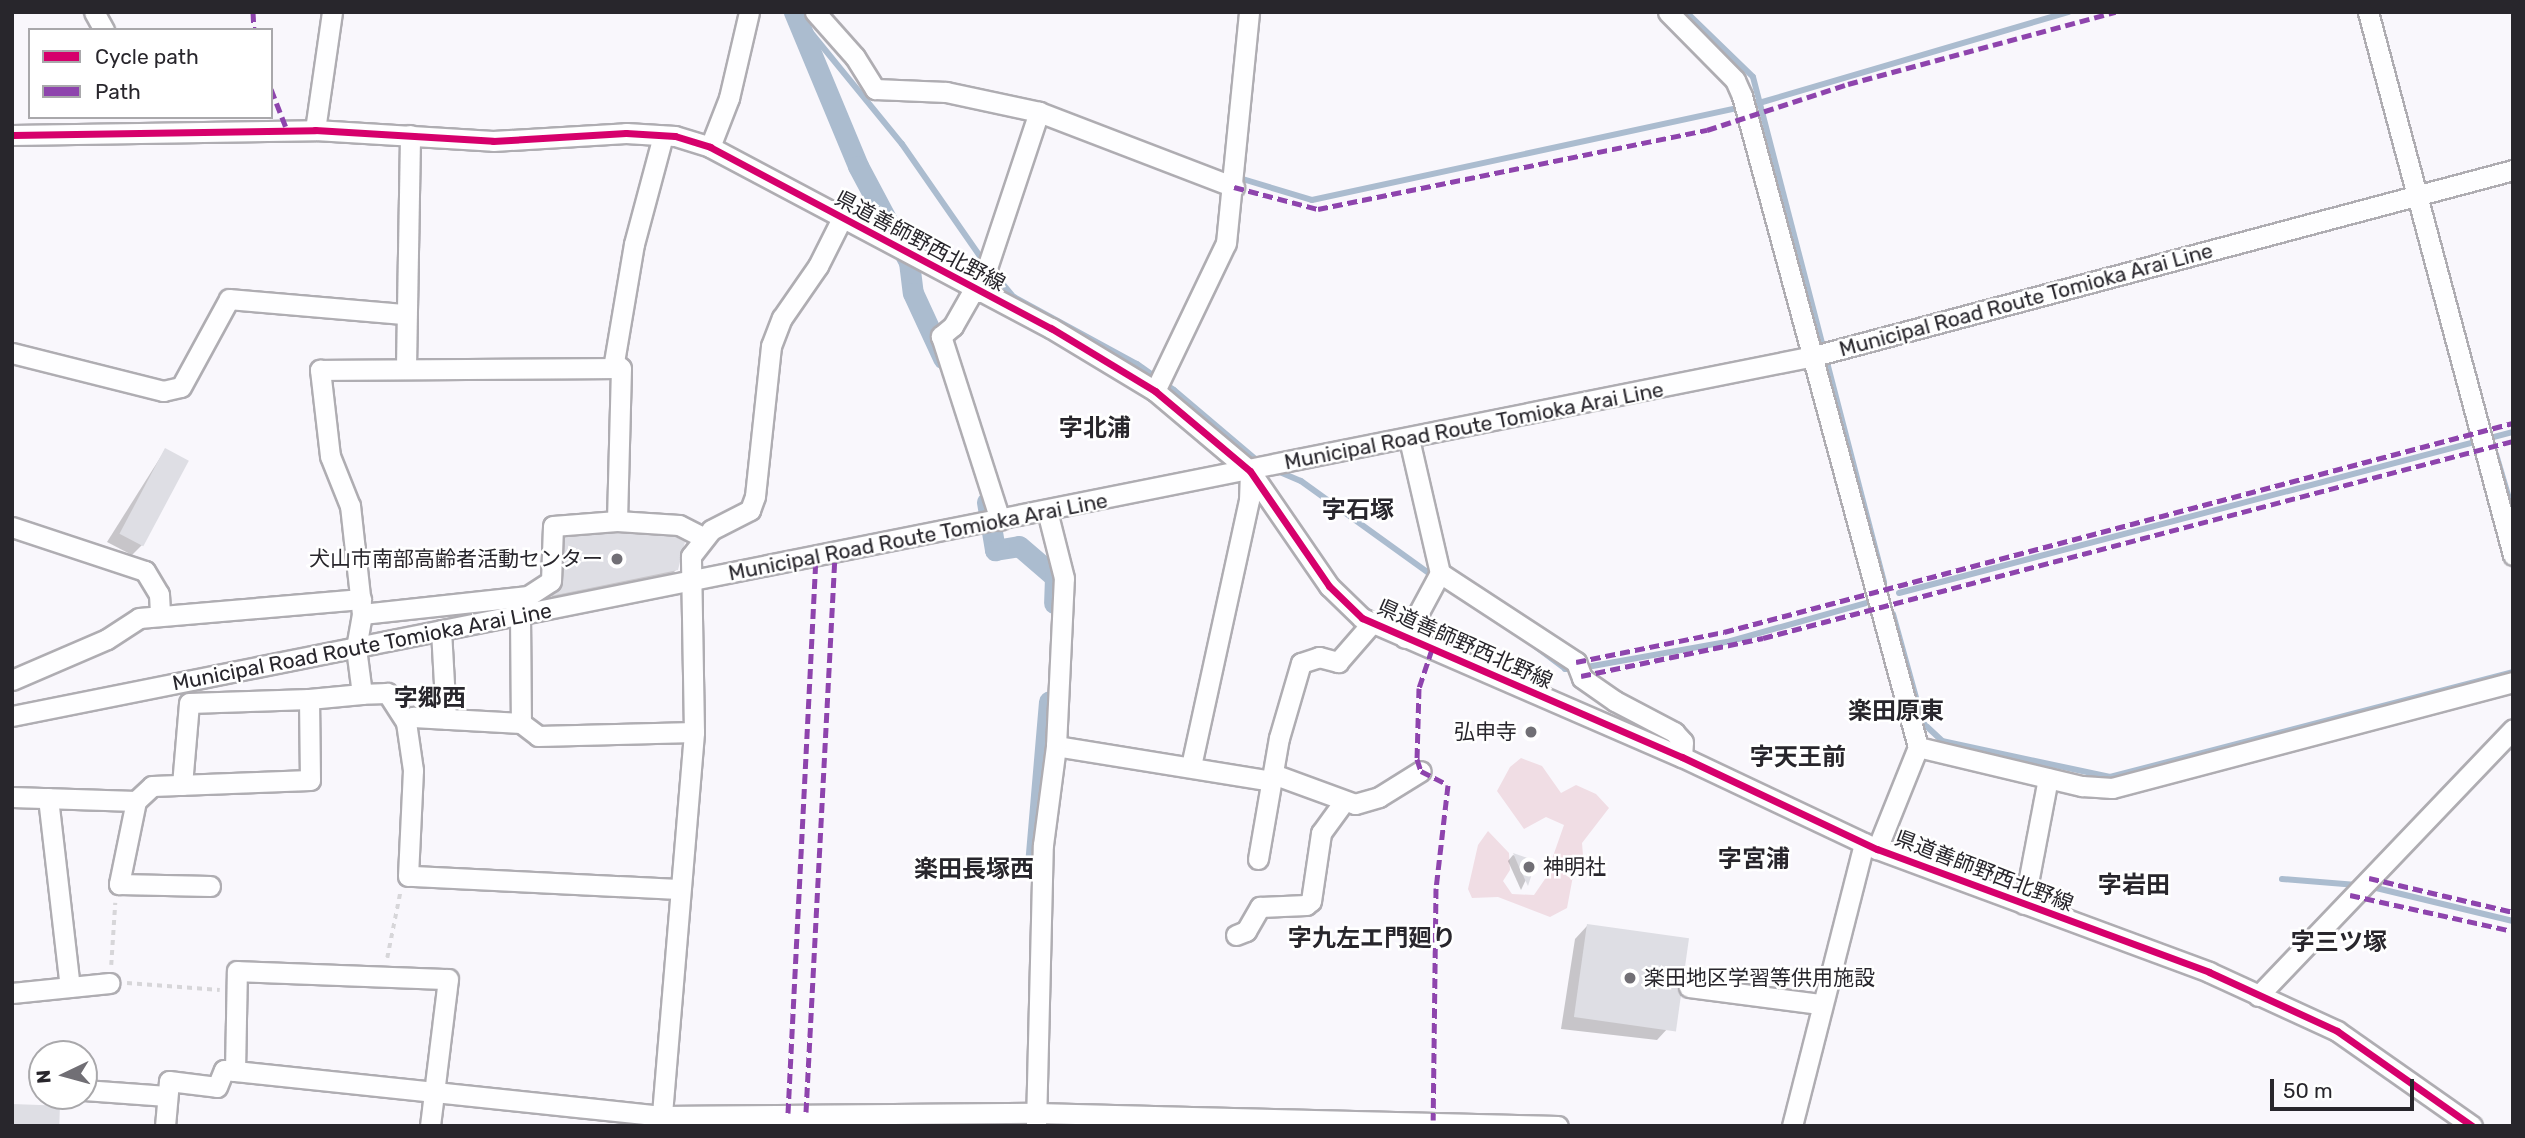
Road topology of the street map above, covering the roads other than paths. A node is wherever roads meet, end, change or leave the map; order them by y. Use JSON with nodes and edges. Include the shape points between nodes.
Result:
{"nodes":[{"id":1,"x":94,"y":12,"type":"edge"},
{"id":2,"x":332,"y":12,"type":"edge"},
{"id":3,"x":749,"y":12,"type":"edge"},
{"id":4,"x":815,"y":12,"type":"edge"},
{"id":5,"x":1249,"y":12,"type":"edge"},
{"id":6,"x":1668,"y":12,"type":"edge"},
{"id":7,"x":2368,"y":12,"type":"edge"},
{"id":8,"x":103,"y":28,"type":"edge"},
{"id":9,"x":1039,"y":112,"type":"junction"},
{"id":10,"x":165,"y":125,"type":"edge"},
{"id":11,"x":315,"y":130,"type":"junction"},
{"id":12,"x":12,"y":135,"type":"edge"},
{"id":13,"x":410,"y":135,"type":"junction"},
{"id":14,"x":663,"y":136,"type":"junction"},
{"id":15,"x":710,"y":147,"type":"junction"},
{"id":16,"x":2513,"y":170,"type":"edge"},
{"id":17,"x":1235,"y":177,"type":"junction"},
{"id":18,"x":2414,"y":197,"type":"junction"},
{"id":19,"x":841,"y":220,"type":"junction"},
{"id":20,"x":977,"y":291,"type":"junction"},
{"id":21,"x":405,"y":314,"type":"junction"},
{"id":22,"x":12,"y":353,"type":"edge"},
{"id":23,"x":1814,"y":356,"type":"junction"},
{"id":24,"x":614,"y":362,"type":"junction"},
{"id":25,"x":406,"y":367,"type":"junction"},
{"id":26,"x":1160,"y":382,"type":"junction"},
{"id":27,"x":1409,"y":439,"type":"junction"},
{"id":28,"x":1250,"y":471,"type":"junction"},
{"id":29,"x":1047,"y":511,"type":"junction"},
{"id":30,"x":617,"y":521,"type":"junction"},
{"id":31,"x":993,"y":521,"type":"junction"},
{"id":32,"x":12,"y":527,"type":"edge"},
{"id":33,"x":703,"y":537,"type":"junction"},
{"id":34,"x":2513,"y":555,"type":"edge"},
{"id":35,"x":1440,"y":573,"type":"junction"},
{"id":36,"x":690,"y":582,"type":"junction"},
{"id":37,"x":361,"y":606,"type":"junction"},
{"id":38,"x":160,"y":615,"type":"junction"},
{"id":39,"x":520,"y":615,"type":"junction"},
{"id":40,"x":1372,"y":623,"type":"junction"},
{"id":41,"x":442,"y":630,"type":"junction"},
{"id":42,"x":1405,"y":638,"type":"junction"},
{"id":43,"x":356,"y":648,"type":"junction"},
{"id":44,"x":12,"y":680,"type":"edge"},
{"id":45,"x":185,"y":681,"type":"junction"},
{"id":46,"x":2513,"y":682,"type":"edge"},
{"id":47,"x":362,"y":694,"type":"junction"},
{"id":48,"x":309,"y":699,"type":"junction"},
{"id":49,"x":189,"y":703,"type":"junction"},
{"id":50,"x":12,"y":716,"type":"edge"},
{"id":51,"x":446,"y":719,"type":"junction"},
{"id":52,"x":406,"y":722,"type":"junction"},
{"id":53,"x":521,"y":723,"type":"junction"},
{"id":54,"x":2513,"y":729,"type":"edge"},
{"id":55,"x":694,"y":732,"type":"junction"},
{"id":56,"x":1056,"y":746,"type":"junction"},
{"id":57,"x":1918,"y":747,"type":"junction"},
{"id":58,"x":1682,"y":757,"type":"junction"},
{"id":59,"x":1191,"y":766,"type":"junction"},
{"id":60,"x":1421,"y":771,"type":"dead end"},
{"id":61,"x":1272,"y":778,"type":"junction"},
{"id":62,"x":2048,"y":778,"type":"junction"},
{"id":63,"x":181,"y":785,"type":"junction"},
{"id":64,"x":12,"y":797,"type":"edge"},
{"id":65,"x":48,"y":798,"type":"junction"},
{"id":66,"x":136,"y":802,"type":"junction"},
{"id":67,"x":1343,"y":803,"type":"junction"},
{"id":68,"x":1870,"y":846,"type":"junction"},
{"id":69,"x":1258,"y":859,"type":"dead end"},
{"id":70,"x":210,"y":886,"type":"dead end"},
{"id":71,"x":678,"y":889,"type":"junction"},
{"id":72,"x":2024,"y":904,"type":"junction"},
{"id":73,"x":1236,"y":934,"type":"dead end"},
{"id":74,"x":110,"y":983,"type":"road end"},
{"id":75,"x":70,"y":987,"type":"junction"},
{"id":76,"x":1689,"y":988,"type":"dead end"},
{"id":77,"x":12,"y":993,"type":"edge"},
{"id":78,"x":2258,"y":996,"type":"junction"},
{"id":79,"x":1820,"y":1004,"type":"junction"},
{"id":80,"x":235,"y":1071,"type":"junction"},
{"id":81,"x":98,"y":1091,"type":"edge"},
{"id":82,"x":435,"y":1093,"type":"junction"},
{"id":83,"x":167,"y":1096,"type":"junction"},
{"id":84,"x":1030,"y":1118,"type":"edge"},
{"id":85,"x":918,"y":1120,"type":"edge"},
{"id":86,"x":662,"y":1121,"type":"edge"},
{"id":87,"x":165,"y":1126,"type":"edge"},
{"id":88,"x":430,"y":1126,"type":"edge"},
{"id":89,"x":1558,"y":1126,"type":"edge"},
{"id":90,"x":1792,"y":1126,"type":"edge"},
{"id":91,"x":2472,"y":1126,"type":"edge"}],
"edges":[{"from":1,"to":8,"type":"street"},
{"from":2,"to":11,"type":"street"},
{"from":3,"to":15,"type":"street","via":[[729,98]]},
{"from":4,"to":9,"type":"street","via":[[855,57],[875,89],[946,92]]},
{"from":5,"to":17,"type":"street"},
{"from":6,"to":23,"type":"street","via":[[1735,80],[1742,96]]},
{"from":7,"to":18,"type":"street"},
{"from":9,"to":17,"type":"street"},
{"from":9,"to":20,"type":"street"},
{"from":10,"to":11,"type":"street","name":"県道善師野西北野線"},
{"from":10,"to":12,"type":"street","name":"県道善師野西北野線"},
{"from":11,"to":13,"type":"street","name":"県道善師野西北野線"},
{"from":13,"to":14,"type":"street","name":"県道善師野西北野線","via":[[493,141],[561,135]]},
{"from":13,"to":21,"type":"street"},
{"from":14,"to":15,"type":"street","name":"県道善師野西北野線"},
{"from":14,"to":24,"type":"street","via":[[634,244]]},
{"from":15,"to":19,"type":"street","name":"県道善師野西北野線"},
{"from":16,"to":18,"type":"street","name":"Municipal Road Route Tomioka Arai Line"},
{"from":17,"to":26,"type":"street","via":[[1226,243]]},
{"from":18,"to":23,"type":"street","name":"Municipal Road Route Tomioka Arai Line"},
{"from":18,"to":34,"type":"street"},
{"from":19,"to":20,"type":"street","name":"県道善師野西北野線"},
{"from":19,"to":33,"type":"street","via":[[818,266],[782,318],[771,346],[750,510]]},
{"from":20,"to":26,"type":"street","name":"県道善師野西北野線"},
{"from":20,"to":31,"type":"street","via":[[941,336]]},
{"from":21,"to":22,"type":"street","via":[[229,299],[181,387],[163,391]]},
{"from":21,"to":25,"type":"street"},
{"from":23,"to":27,"type":"street","name":"Municipal Road Route Tomioka Arai Line"},
{"from":23,"to":57,"type":"street"},
{"from":24,"to":25,"type":"street","via":[[613,368]]},
{"from":24,"to":30,"type":"street","via":[[621,368]]},
{"from":25,"to":37,"type":"street","via":[[320,370],[330,456],[350,506]]},
{"from":26,"to":28,"type":"street","name":"県道善師野西北野線"},
{"from":27,"to":28,"type":"street","name":"Municipal Road Route Tomioka Arai Line"},
{"from":27,"to":35,"type":"street"},
{"from":28,"to":29,"type":"street","name":"Municipal Road Route Tomioka Arai Line"},
{"from":28,"to":40,"type":"street","name":"県道善師野西北野線","via":[[1329,586],[1348,608]]},
{"from":28,"to":59,"type":"street","via":[[1249,500]]},
{"from":29,"to":31,"type":"street","name":"Municipal Road Route Tomioka Arai Line"},
{"from":29,"to":56,"type":"street","via":[[1064,578]]},
{"from":30,"to":33,"type":"street","via":[[679,525]]},
{"from":30,"to":37,"type":"street","via":[[553,526],[551,581],[528,596]]},
{"from":31,"to":36,"type":"street","name":"Municipal Road Route Tomioka Arai Line"},
{"from":32,"to":38,"type":"street","via":[[145,570],[159,594]]},
{"from":33,"to":36,"type":"street","via":[[691,555]]},
{"from":35,"to":42,"type":"street"},
{"from":35,"to":58,"type":"street","via":[[1576,662],[1582,678],[1615,701],[1674,733],[1683,742]]},
{"from":36,"to":39,"type":"street","name":"Municipal Road Route Tomioka Arai Line"},
{"from":36,"to":55,"type":"street"},
{"from":37,"to":38,"type":"street"},
{"from":37,"to":43,"type":"street"},
{"from":38,"to":44,"type":"street","via":[[124,625],[107,639]]},
{"from":39,"to":41,"type":"street","name":"Municipal Road Route Tomioka Arai Line"},
{"from":39,"to":53,"type":"street"},
{"from":40,"to":42,"type":"street","name":"県道善師野西北野線"},
{"from":40,"to":61,"type":"street","via":[[1338,662],[1319,657],[1301,663]]},
{"from":41,"to":43,"type":"street","name":"Municipal Road Route Tomioka Arai Line"},
{"from":41,"to":51,"type":"street"},
{"from":42,"to":58,"type":"street","name":"県道善師野西北野線"},
{"from":43,"to":45,"type":"street","name":"Municipal Road Route Tomioka Arai Line"},
{"from":43,"to":47,"type":"street"},
{"from":45,"to":49,"type":"street"},
{"from":45,"to":50,"type":"street","name":"Municipal Road Route Tomioka Arai Line"},
{"from":46,"to":62,"type":"street","via":[[2112,788]]},
{"from":47,"to":48,"type":"street"},
{"from":47,"to":52,"type":"street","via":[[387,693]]},
{"from":48,"to":49,"type":"street"},
{"from":48,"to":63,"type":"street","via":[[310,780]]},
{"from":49,"to":63,"type":"street"},
{"from":51,"to":52,"type":"street","via":[[413,717]]},
{"from":51,"to":53,"type":"street"},
{"from":52,"to":71,"type":"street","via":[[413,770],[408,876]]},
{"from":53,"to":55,"type":"street","via":[[538,736]]},
{"from":54,"to":78,"type":"street"},
{"from":55,"to":71,"type":"street"},
{"from":56,"to":59,"type":"street"},
{"from":56,"to":84,"type":"street","via":[[1043,845]]},
{"from":57,"to":62,"type":"street"},
{"from":57,"to":68,"type":"street"},
{"from":58,"to":68,"type":"street","name":"県道善師野西北野線"},
{"from":59,"to":61,"type":"street"},
{"from":60,"to":67,"type":"street","via":[[1364,804]]},
{"from":61,"to":67,"type":"street","via":[[1311,786]]},
{"from":61,"to":69,"type":"street"},
{"from":62,"to":72,"type":"street"},
{"from":63,"to":66,"type":"street","via":[[152,786]]},
{"from":64,"to":65,"type":"street"},
{"from":65,"to":66,"type":"street"},
{"from":65,"to":75,"type":"street"},
{"from":66,"to":70,"type":"street","via":[[119,884]]},
{"from":67,"to":73,"type":"street","via":[[1321,833],[1311,901],[1260,907],[1246,931]]},
{"from":68,"to":72,"type":"street","name":"県道善師野西北野線"},
{"from":68,"to":79,"type":"street"},
{"from":71,"to":86,"type":"street"},
{"from":72,"to":78,"type":"street","name":"県道善師野西北野線","via":[[2209,972]]},
{"from":74,"to":75,"type":"street"},
{"from":75,"to":77,"type":"street"},
{"from":76,"to":79,"type":"street"},
{"from":78,"to":91,"type":"street","name":"県道善師野西北野線","via":[[2337,1031]]},
{"from":79,"to":90,"type":"street"},
{"from":80,"to":82,"type":"street"},
{"from":80,"to":82,"type":"street","via":[[237,971],[448,979]]},
{"from":80,"to":83,"type":"street","via":[[224,1070],[217,1087],[169,1081]]},
{"from":81,"to":83,"type":"street"},
{"from":82,"to":86,"type":"street"},
{"from":82,"to":88,"type":"street"},
{"from":83,"to":87,"type":"street"},
{"from":84,"to":85,"type":"street"},
{"from":84,"to":89,"type":"street"},
{"from":85,"to":86,"type":"street"}]}
